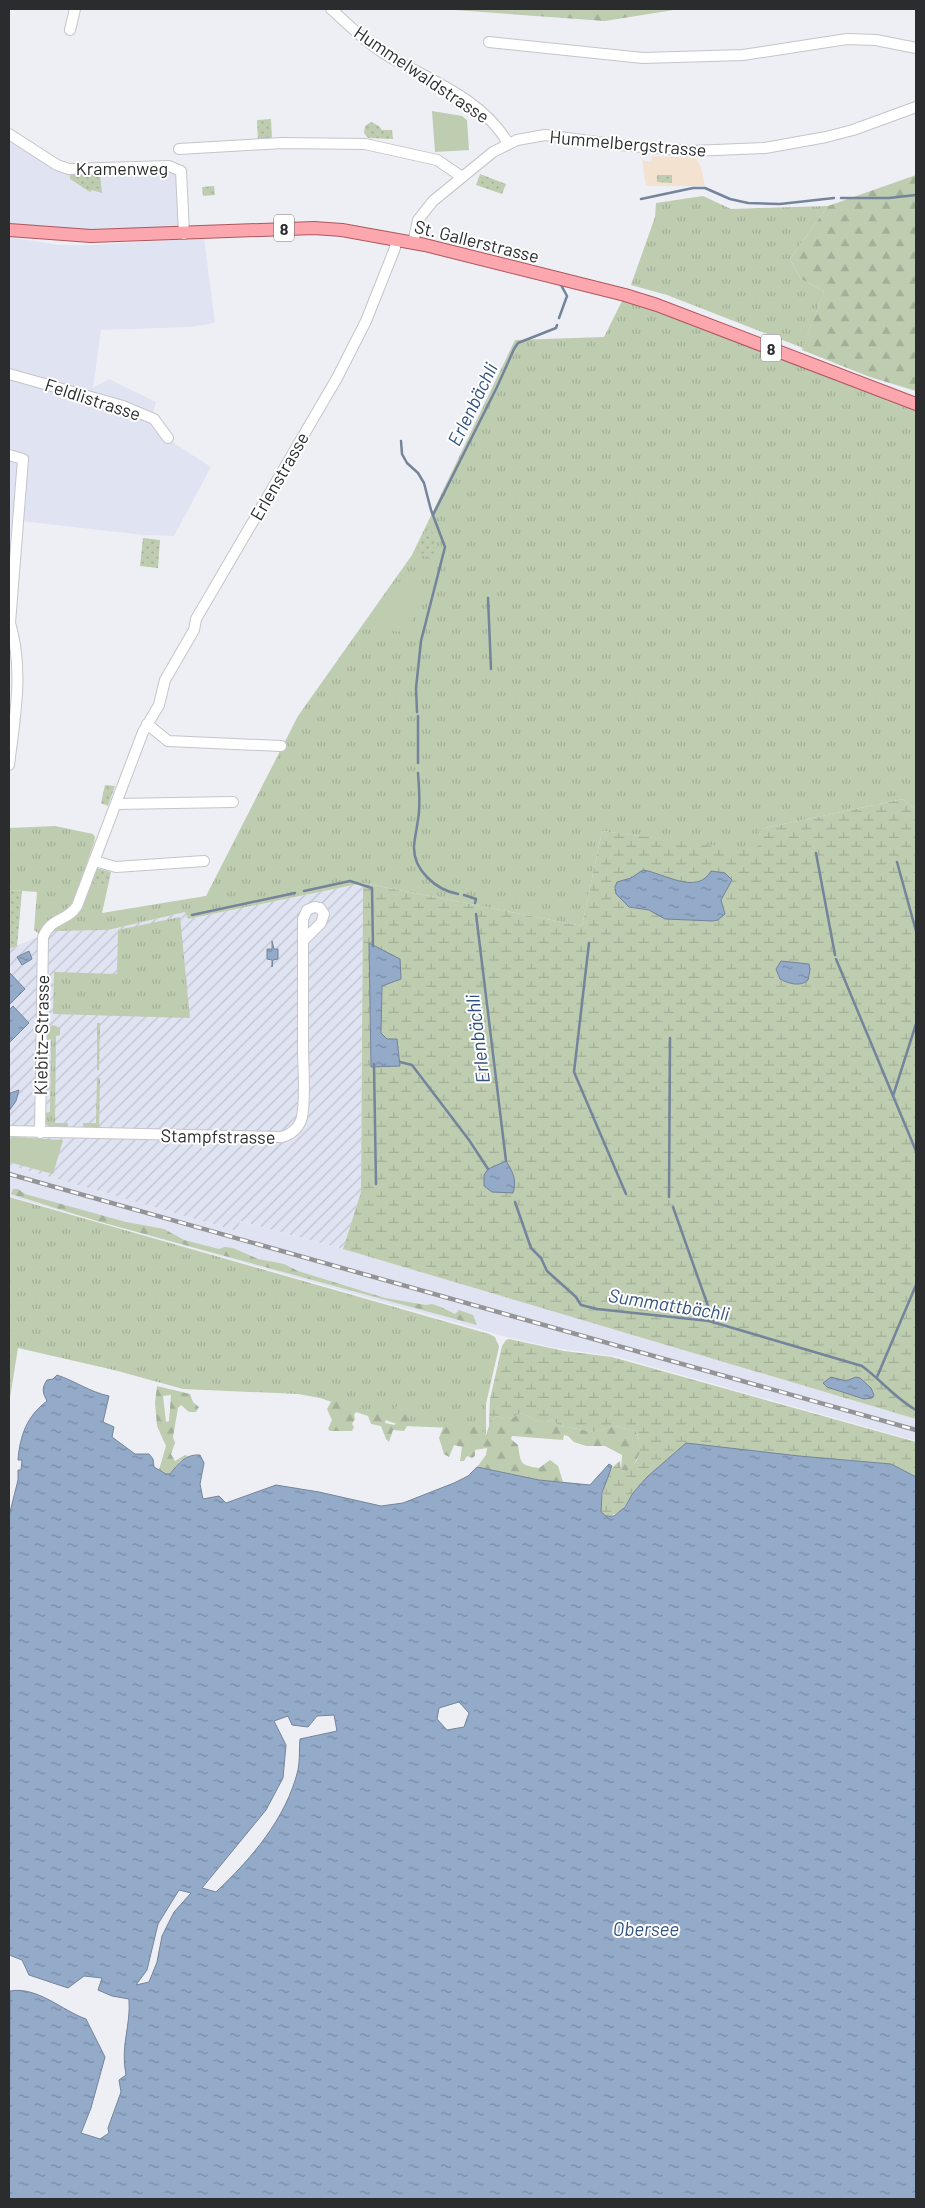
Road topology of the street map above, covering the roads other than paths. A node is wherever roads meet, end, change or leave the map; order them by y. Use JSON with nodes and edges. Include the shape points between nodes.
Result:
{"nodes":[{"id":1,"x":75,"y":9,"type":"edge"},
{"id":2,"x":331,"y":9,"type":"edge"},
{"id":3,"x":70,"y":30,"type":"dead end"},
{"id":4,"x":489,"y":42,"type":"dead end"},
{"id":5,"x":916,"y":48,"type":"edge"},
{"id":6,"x":916,"y":107,"type":"edge"},
{"id":7,"x":9,"y":134,"type":"edge"},
{"id":8,"x":508,"y":143,"type":"junction"},
{"id":9,"x":179,"y":149,"type":"dead end"},
{"id":10,"x":462,"y":177,"type":"junction"},
{"id":11,"x":9,"y":230,"type":"edge"},
{"id":12,"x":184,"y":234,"type":"junction"},
{"id":13,"x":396,"y":239,"type":"junction"},
{"id":14,"x":413,"y":243,"type":"junction"},
{"id":15,"x":9,"y":374,"type":"edge"},
{"id":16,"x":916,"y":404,"type":"edge"},
{"id":17,"x":168,"y":438,"type":"dead end"},
{"id":18,"x":9,"y":456,"type":"edge"},
{"id":19,"x":11,"y":718,"type":"edge"},
{"id":20,"x":146,"y":724,"type":"junction"},
{"id":21,"x":281,"y":746,"type":"dead end"},
{"id":22,"x":9,"y":765,"type":"edge"},
{"id":23,"x":233,"y":802,"type":"dead end"},
{"id":24,"x":116,"y":804,"type":"junction"},
{"id":25,"x":94,"y":861,"type":"junction"},
{"id":26,"x":204,"y":861,"type":"dead end"},
{"id":27,"x":303,"y":941,"type":"dead end"},
{"id":28,"x":9,"y":1131,"type":"edge"},
{"id":29,"x":40,"y":1133,"type":"junction"}],
"edges":[{"from":1,"to":3,"type":"street"},
{"from":2,"to":8,"type":"street","name":"Hummelwaldstrasse","via":[[384,54],[481,109]]},
{"from":4,"to":5,"type":"street","via":[[643,58],[743,55],[847,38]]},
{"from":6,"to":8,"type":"street","name":"Hummelbergstrasse","via":[[844,132],[765,148],[691,151],[545,135]]},
{"from":7,"to":12,"type":"street","name":"Kramenweg","via":[[57,165],[69,168],[169,166],[178,169],[181,171]]},
{"from":8,"to":10,"type":"street","name":"Hummelbergstrasse"},
{"from":9,"to":10,"type":"street","via":[[282,143],[365,144],[437,160]]},
{"from":10,"to":14,"type":"street","name":"Hummelbergstrasse","via":[[423,212]]},
{"from":11,"to":12,"type":"main road","name":"St. Gallerstrasse","number":"8","via":[[91,236]]},
{"from":12,"to":13,"type":"main road","name":"St. Gallerstrasse","number":"8","via":[[314,228]]},
{"from":13,"to":14,"type":"main road","name":"St. Gallerstrasse","number":"8"},
{"from":13,"to":20,"type":"street","name":"Erlenstrasse","via":[[359,335],[196,619],[194,630],[165,680],[157,710]]},
{"from":14,"to":16,"type":"main road","name":"St. Gallerstrasse","number":"8","via":[[657,305]]},
{"from":15,"to":17,"type":"street","name":"Feldlistrasse","via":[[123,406],[154,419]]},
{"from":18,"to":19,"type":"street","via":[[22,459],[10,622],[16,643],[19,679]]},
{"from":19,"to":22,"type":"street"},
{"from":20,"to":21,"type":"street","via":[[168,741]]},
{"from":20,"to":24,"type":"street"},
{"from":23,"to":24,"type":"street"},
{"from":24,"to":25,"type":"street"},
{"from":25,"to":26,"type":"street","via":[[116,867]]},
{"from":25,"to":29,"type":"street","name":"Kiebitz-Strasse","via":[[76,909],[52,923],[43,937]]},
{"from":27,"to":29,"type":"street","name":"Stampfstrasse","via":[[303,1104],[302,1118],[293,1132],[281,1138]]},
{"from":28,"to":29,"type":"street","name":"Stampfstrasse"}]}
